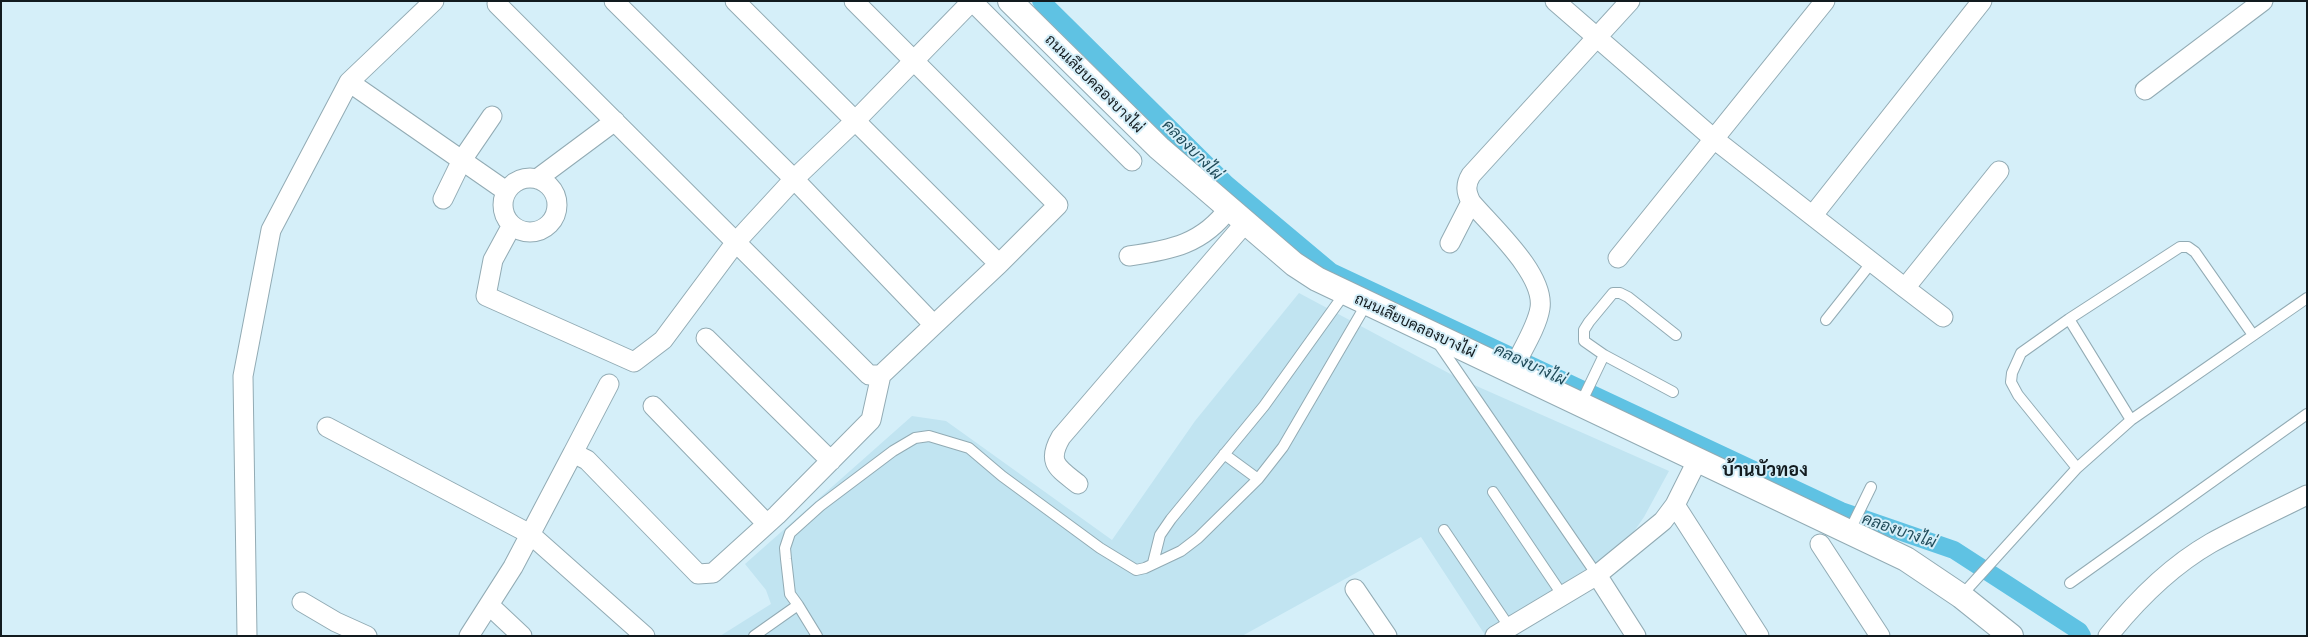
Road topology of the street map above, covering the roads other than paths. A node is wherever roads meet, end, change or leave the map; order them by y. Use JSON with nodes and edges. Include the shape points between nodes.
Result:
{"nodes":[{"id":1,"x":434,"y":1,"type":"edge"},
{"id":2,"x":614,"y":1,"type":"edge"},
{"id":3,"x":735,"y":1,"type":"edge"},
{"id":4,"x":854,"y":1,"type":"edge"},
{"id":5,"x":972,"y":1,"type":"edge"},
{"id":6,"x":1010,"y":1,"type":"edge"},
{"id":7,"x":1555,"y":1,"type":"edge"},
{"id":8,"x":1630,"y":1,"type":"edge"},
{"id":9,"x":1825,"y":1,"type":"edge"},
{"id":10,"x":2263,"y":1,"type":"edge"},
{"id":11,"x":1978,"y":3,"type":"edge"},
{"id":12,"x":497,"y":4,"type":"dead end"},
{"id":13,"x":1596,"y":38,"type":"junction"},
{"id":14,"x":914,"y":62,"type":"junction"},
{"id":15,"x":349,"y":82,"type":"junction"},
{"id":16,"x":2146,"y":90,"type":"dead end"},
{"id":17,"x":492,"y":116,"type":"dead end"},
{"id":18,"x":856,"y":120,"type":"junction"},
{"id":19,"x":615,"y":121,"type":"junction"},
{"id":20,"x":1714,"y":139,"type":"junction"},
{"id":21,"x":462,"y":160,"type":"junction"},
{"id":22,"x":1132,"y":161,"type":"dead end"},
{"id":23,"x":1999,"y":171,"type":"dead end"},
{"id":24,"x":537,"y":179,"type":"junction"},
{"id":25,"x":794,"y":179,"type":"junction"},
{"id":26,"x":506,"y":191,"type":"junction"},
{"id":27,"x":443,"y":199,"type":"dead end"},
{"id":28,"x":1471,"y":202,"type":"junction"},
{"id":29,"x":1238,"y":215,"type":"junction"},
{"id":30,"x":1813,"y":215,"type":"junction"},
{"id":31,"x":512,"y":226,"type":"junction"},
{"id":32,"x":736,"y":242,"type":"junction"},
{"id":33,"x":1450,"y":243,"type":"dead end"},
{"id":34,"x":1129,"y":256,"type":"dead end"},
{"id":35,"x":1618,"y":258,"type":"dead end"},
{"id":36,"x":1872,"y":262,"type":"junction"},
{"id":37,"x":999,"y":264,"type":"junction"},
{"id":38,"x":1905,"y":288,"type":"junction"},
{"id":39,"x":1345,"y":293,"type":"junction"},
{"id":40,"x":2307,"y":298,"type":"edge"},
{"id":41,"x":1368,"y":302,"type":"junction"},
{"id":42,"x":1943,"y":317,"type":"dead end"},
{"id":43,"x":2069,"y":319,"type":"junction"},
{"id":44,"x":1826,"y":320,"type":"dead end"},
{"id":45,"x":934,"y":325,"type":"junction"},
{"id":46,"x":1430,"y":332,"type":"junction"},
{"id":47,"x":1676,"y":335,"type":"dead end"},
{"id":48,"x":2253,"y":335,"type":"junction"},
{"id":49,"x":706,"y":338,"type":"dead end"},
{"id":50,"x":1602,"y":358,"type":"junction"},
{"id":51,"x":1514,"y":366,"type":"junction"},
{"id":52,"x":881,"y":375,"type":"junction"},
{"id":53,"x":609,"y":384,"type":"dead end"},
{"id":54,"x":1673,"y":392,"type":"dead end"},
{"id":55,"x":1583,"y":399,"type":"junction"},
{"id":56,"x":653,"y":406,"type":"dead end"},
{"id":57,"x":2307,"y":414,"type":"edge"},
{"id":58,"x":2130,"y":420,"type":"junction"},
{"id":59,"x":327,"y":427,"type":"dead end"},
{"id":60,"x":573,"y":453,"type":"junction"},
{"id":61,"x":1224,"y":454,"type":"junction"},
{"id":62,"x":1698,"y":460,"type":"junction"},
{"id":63,"x":831,"y":461,"type":"junction"},
{"id":64,"x":2077,"y":468,"type":"junction"},
{"id":65,"x":1258,"y":478,"type":"junction"},
{"id":66,"x":1078,"y":484,"type":"dead end"},
{"id":67,"x":1871,"y":487,"type":"dead end"},
{"id":68,"x":1493,"y":492,"type":"dead end"},
{"id":69,"x":2307,"y":495,"type":"edge"},
{"id":70,"x":1675,"y":505,"type":"junction"},
{"id":71,"x":767,"y":524,"type":"junction"},
{"id":72,"x":1852,"y":527,"type":"junction"},
{"id":73,"x":1444,"y":530,"type":"dead end"},
{"id":74,"x":530,"y":534,"type":"junction"},
{"id":75,"x":1820,"y":544,"type":"dead end"},
{"id":76,"x":1153,"y":563,"type":"junction"},
{"id":77,"x":1598,"y":575,"type":"junction"},
{"id":78,"x":2070,"y":583,"type":"dead end"},
{"id":79,"x":1969,"y":588,"type":"junction"},
{"id":80,"x":1355,"y":589,"type":"dead end"},
{"id":81,"x":1563,"y":596,"type":"junction"},
{"id":82,"x":302,"y":602,"type":"dead end"},
{"id":83,"x":489,"y":605,"type":"junction"},
{"id":84,"x":798,"y":605,"type":"junction"},
{"id":85,"x":2111,"y":632,"type":"edge"},
{"id":86,"x":1507,"y":633,"type":"edge"},
{"id":87,"x":247,"y":636,"type":"edge"},
{"id":88,"x":367,"y":636,"type":"edge"},
{"id":89,"x":469,"y":636,"type":"edge"},
{"id":90,"x":522,"y":636,"type":"edge"},
{"id":91,"x":645,"y":636,"type":"edge"},
{"id":92,"x":754,"y":636,"type":"edge"},
{"id":93,"x":817,"y":636,"type":"edge"},
{"id":94,"x":1388,"y":636,"type":"edge"},
{"id":95,"x":1636,"y":636,"type":"edge"},
{"id":96,"x":1759,"y":636,"type":"edge"},
{"id":97,"x":1880,"y":636,"type":"edge"},
{"id":98,"x":2011,"y":636,"type":"edge"}],
"edges":[{"from":1,"to":15,"type":"street"},
{"from":2,"to":25,"type":"street"},
{"from":3,"to":18,"type":"street"},
{"from":4,"to":14,"type":"street"},
{"from":5,"to":14,"type":"street"},
{"from":5,"to":22,"type":"street"},
{"from":6,"to":29,"type":"street","name":"ถนนเลียบคลองบางไผ่","via":[[1159,148]]},
{"from":7,"to":13,"type":"street"},
{"from":8,"to":13,"type":"street"},
{"from":9,"to":20,"type":"street"},
{"from":10,"to":16,"type":"street"},
{"from":11,"to":30,"type":"street"},
{"from":12,"to":19,"type":"street"},
{"from":13,"to":20,"type":"street"},
{"from":13,"to":28,"type":"street","via":[[1471,175],[1466,189]]},
{"from":14,"to":18,"type":"street"},
{"from":14,"to":37,"type":"street","via":[[1058,205]]},
{"from":15,"to":21,"type":"street"},
{"from":15,"to":87,"type":"street","via":[[270,230],[243,376]]},
{"from":17,"to":21,"type":"street"},
{"from":18,"to":25,"type":"street"},
{"from":18,"to":37,"type":"street"},
{"from":19,"to":24,"type":"street"},
{"from":19,"to":32,"type":"street"},
{"from":20,"to":30,"type":"street"},
{"from":20,"to":35,"type":"street"},
{"from":21,"to":26,"type":"street"},
{"from":21,"to":27,"type":"street"},
{"from":23,"to":38,"type":"street"},
{"from":24,"to":26,"type":"street","via":[[521,180]]},
{"from":24,"to":31,"type":"street","via":[[551,188],[555,196],[556,212],[552,220],[538,231],[529,232]]},
{"from":25,"to":32,"type":"street"},
{"from":25,"to":45,"type":"street"},
{"from":26,"to":31,"type":"street","via":[[503,209]]},
{"from":28,"to":33,"type":"street"},
{"from":28,"to":51,"type":"street","via":[[1528,267],[1536,282],[1540,309]]},
{"from":29,"to":34,"type":"street","via":[[1220,220],[1197,239],[1163,252]]},
{"from":29,"to":39,"type":"street","name":"ถนนเลียบคลองบางไผ่","via":[[1294,264]]},
{"from":29,"to":66,"type":"street","via":[[1061,437],[1054,450],[1054,461]]},
{"from":30,"to":36,"type":"street"},
{"from":31,"to":32,"type":"street","via":[[493,260],[486,296],[634,362],[663,340]]},
{"from":32,"to":52,"type":"street","via":[[869,375]]},
{"from":36,"to":38,"type":"street"},
{"from":36,"to":44,"type":"lane"},
{"from":37,"to":45,"type":"street"},
{"from":38,"to":42,"type":"street"},
{"from":39,"to":41,"type":"street","name":"ถนนเลียบคลองบางไผ่"},
{"from":39,"to":61,"type":"lane","via":[[1264,406]]},
{"from":40,"to":48,"type":"lane"},
{"from":41,"to":46,"type":"street","name":"ถนนเลียบคลองบางไผ่"},
{"from":41,"to":65,"type":"lane","via":[[1283,448]]},
{"from":43,"to":48,"type":"lane","via":[[2180,247],[2188,247],[2195,252]]},
{"from":43,"to":58,"type":"lane"},
{"from":43,"to":64,"type":"lane","via":[[2021,354],[2012,373],[2012,382],[2018,395]]},
{"from":45,"to":52,"type":"street"},
{"from":46,"to":51,"type":"street","name":"ถนนเลียบคลองบางไผ่"},
{"from":46,"to":77,"type":"lane"},
{"from":47,"to":50,"type":"lane","via":[[1628,297],[1613,293],[1589,322],[1583,337]]},
{"from":48,"to":58,"type":"lane"},
{"from":49,"to":63,"type":"street"},
{"from":50,"to":54,"type":"lane"},
{"from":50,"to":55,"type":"lane"},
{"from":51,"to":55,"type":"street","name":"ถนนเลียบคลองบางไผ่"},
{"from":52,"to":63,"type":"street","via":[[871,420]]},
{"from":53,"to":60,"type":"street"},
{"from":55,"to":62,"type":"street","name":"ถนนเลียบคลองบางไผ่"},
{"from":56,"to":71,"type":"street"},
{"from":57,"to":78,"type":"lane"},
{"from":58,"to":64,"type":"lane"},
{"from":59,"to":74,"type":"street"},
{"from":60,"to":71,"type":"street","via":[[587,460],[698,574],[713,573]]},
{"from":60,"to":74,"type":"street"},
{"from":61,"to":65,"type":"lane"},
{"from":61,"to":76,"type":"lane","via":[[1182,503],[1160,535]]},
{"from":62,"to":70,"type":"street"},
{"from":62,"to":72,"type":"street","name":"ถนนเลียบคลองบางไผ่"},
{"from":63,"to":71,"type":"street"},
{"from":64,"to":79,"type":"lane"},
{"from":65,"to":76,"type":"lane","via":[[1198,538],[1181,551]]},
{"from":67,"to":72,"type":"lane"},
{"from":68,"to":81,"type":"lane"},
{"from":69,"to":85,"type":"street","via":[[2209,544],[2140,599]]},
{"from":70,"to":77,"type":"street","via":[[1663,521]]},
{"from":70,"to":96,"type":"street"},
{"from":72,"to":79,"type":"street","name":"ถนนเลียบคลองบางไผ่","via":[[1906,559]]},
{"from":73,"to":86,"type":"lane"},
{"from":74,"to":83,"type":"street"},
{"from":74,"to":91,"type":"street"},
{"from":75,"to":97,"type":"street"},
{"from":76,"to":84,"type":"lane","via":[[1136,570],[1128,566],[968,448],[929,436],[915,438],[893,451],[790,533],[785,548],[786,559],[790,594]]},
{"from":77,"to":81,"type":"street"},
{"from":77,"to":95,"type":"street"},
{"from":79,"to":98,"type":"street","name":"ถนนเลียบคลองบางไผ่"},
{"from":80,"to":94,"type":"street"},
{"from":81,"to":86,"type":"street"},
{"from":82,"to":88,"type":"street"},
{"from":83,"to":89,"type":"street"},
{"from":83,"to":90,"type":"street"},
{"from":84,"to":92,"type":"lane"},
{"from":84,"to":93,"type":"lane"}]}
